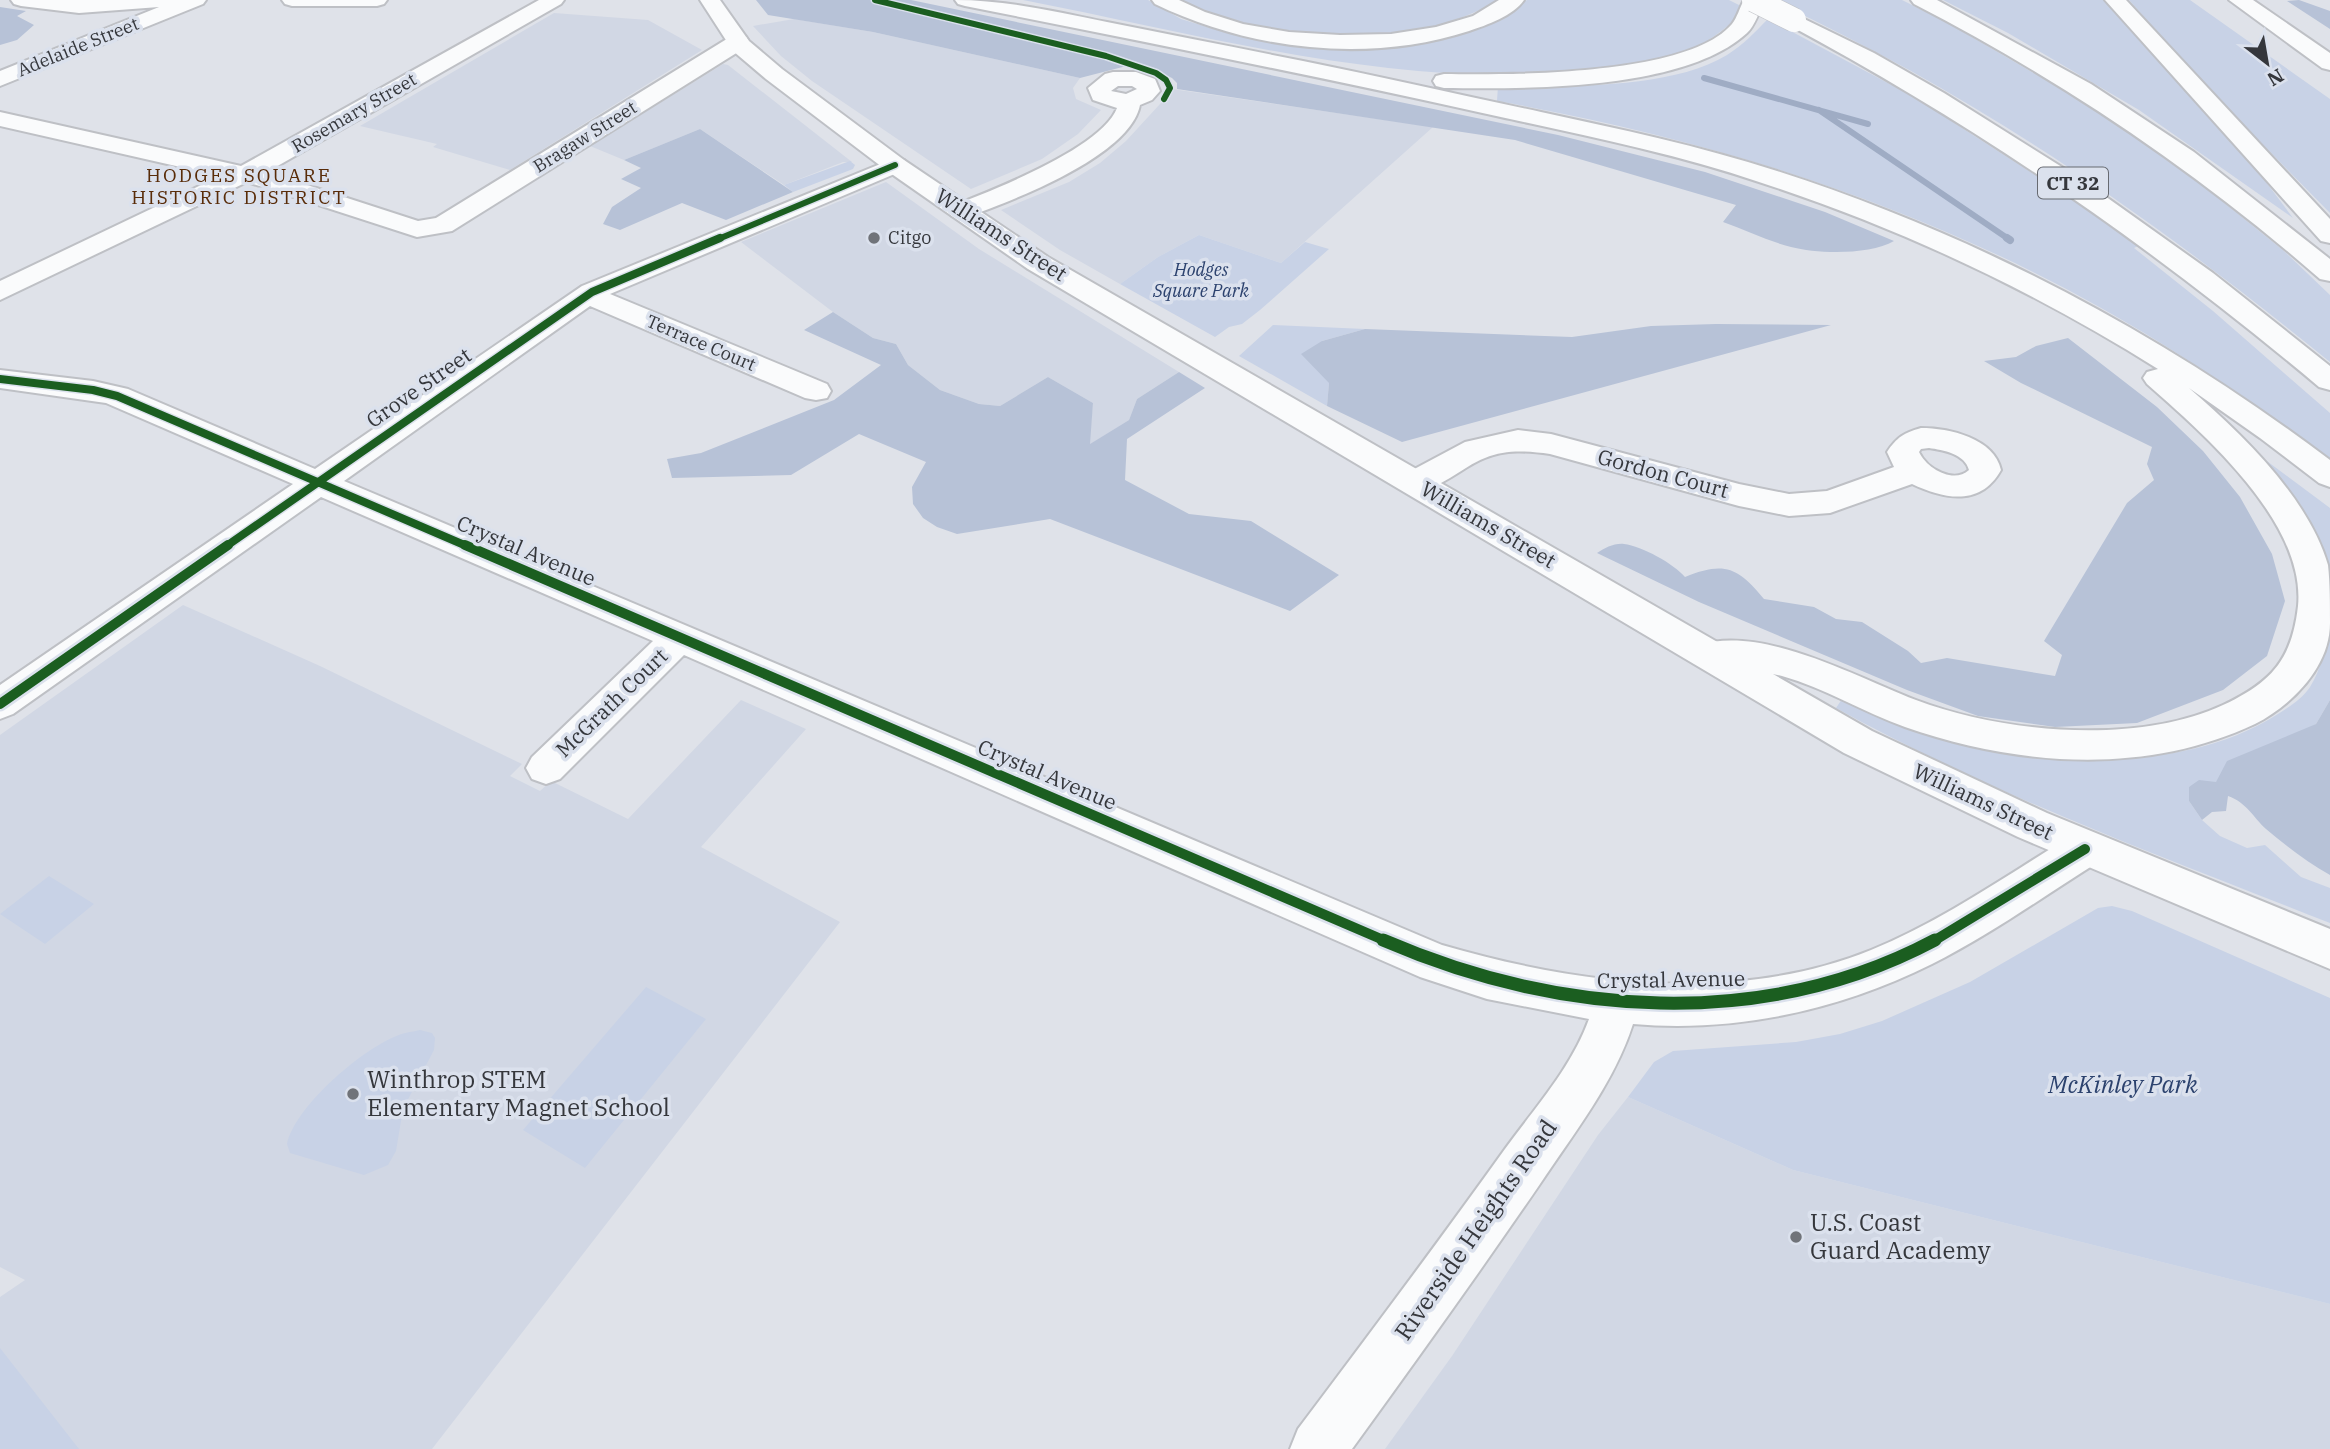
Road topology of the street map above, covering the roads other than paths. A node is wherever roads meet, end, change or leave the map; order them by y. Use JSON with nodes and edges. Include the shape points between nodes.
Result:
{"nodes":[{"id":1,"x":21,"y":0,"type":"edge"},
{"id":2,"x":172,"y":0,"type":"edge"},
{"id":3,"x":196,"y":0,"type":"edge"},
{"id":4,"x":292,"y":0,"type":"edge"},
{"id":5,"x":377,"y":0,"type":"edge"},
{"id":6,"x":554,"y":0,"type":"edge"},
{"id":7,"x":710,"y":0,"type":"edge"},
{"id":8,"x":965,"y":0,"type":"edge"},
{"id":9,"x":1163,"y":0,"type":"edge"},
{"id":10,"x":1514,"y":0,"type":"edge"},
{"id":11,"x":1754,"y":0,"type":"edge"},
{"id":12,"x":1921,"y":0,"type":"edge"},
{"id":13,"x":2115,"y":0,"type":"edge"},
{"id":14,"x":2239,"y":0,"type":"edge"},
{"id":15,"x":738,"y":42,"type":"junction"},
{"id":16,"x":2330,"y":63,"type":"edge"},
{"id":17,"x":1310,"y":67,"type":"junction"},
{"id":18,"x":0,"y":79,"type":"edge"},
{"id":19,"x":1129,"y":101,"type":"dead end"},
{"id":20,"x":0,"y":119,"type":"edge"},
{"id":21,"x":895,"y":165,"type":"junction"},
{"id":22,"x":245,"y":174,"type":"junction"},
{"id":23,"x":961,"y":211,"type":"junction"},
{"id":24,"x":2330,"y":235,"type":"edge"},
{"id":25,"x":2330,"y":272,"type":"edge"},
{"id":26,"x":2009,"y":276,"type":"junction"},
{"id":27,"x":0,"y":292,"type":"edge"},
{"id":28,"x":587,"y":295,"type":"junction"},
{"id":29,"x":0,"y":379,"type":"edge"},
{"id":30,"x":2330,"y":381,"type":"edge"},
{"id":31,"x":816,"y":391,"type":"dead end"},
{"id":32,"x":1915,"y":471,"type":"dead end"},
{"id":33,"x":2330,"y":476,"type":"edge"},
{"id":34,"x":317,"y":482,"type":"junction"},
{"id":35,"x":1416,"y":482,"type":"junction"},
{"id":36,"x":679,"y":638,"type":"junction"},
{"id":37,"x":1712,"y":655,"type":"junction"},
{"id":38,"x":0,"y":704,"type":"edge"},
{"id":39,"x":546,"y":768,"type":"dead end"},
{"id":40,"x":2085,"y":849,"type":"junction"},
{"id":41,"x":2330,"y":949,"type":"edge"},
{"id":42,"x":1617,"y":1003,"type":"junction"},
{"id":43,"x":1318,"y":1449,"type":"edge"}],
"edges":[{"from":1,"to":2,"type":"main road","via":[[79,7]]},
{"from":3,"to":18,"type":"main road","name":"Adelaide Street"},
{"from":4,"to":5,"type":"main road"},
{"from":6,"to":22,"type":"main road","name":"Rosemary Street"},
{"from":7,"to":15,"type":"main road","name":"Williams Street"},
{"from":8,"to":17,"type":"main road"},
{"from":9,"to":10,"type":"main road","via":[[1192,15],[1244,31],[1355,41],[1453,29],[1489,17]]},
{"from":11,"to":17,"type":"main road","via":[[1749,18],[1727,39],[1672,62],[1623,73],[1435,81]]},
{"from":11,"to":30,"type":"main road","number":"CT 32","bridge":true,"via":[[1953,106],[2086,192],[2195,270]]},
{"from":12,"to":25,"type":"main road","via":[[2018,50],[2148,131]]},
{"from":13,"to":24,"type":"main road"},
{"from":14,"to":16,"type":"main road"},
{"from":15,"to":21,"type":"main road","name":"Williams Street"},
{"from":15,"to":22,"type":"main road","name":"Bragaw Street","via":[[430,229],[417,229]]},
{"from":17,"to":26,"type":"main road","via":[[1718,162],[1856,208]]},
{"from":19,"to":23,"type":"main road","via":[[1122,120],[1066,166]]},
{"from":20,"to":22,"type":"main road"},
{"from":21,"to":23,"type":"main road","name":"Williams Street"},
{"from":21,"to":28,"type":"main road","name":"Grove Street","via":[[611,281]]},
{"from":22,"to":27,"type":"main road","name":"Rosemary Street"},
{"from":23,"to":35,"type":"main road","name":"Williams Street","via":[[1038,262]]},
{"from":26,"to":33,"type":"main road","via":[[2185,373],[2263,424]]},
{"from":26,"to":37,"type":"main road","via":[[2100,334],[2185,401],[2233,449],[2282,509],[2299,537],[2316,596],[2312,635],[2286,684],[2243,713],[2162,740],[2109,745],[2051,743],[1981,733],[1920,717],[1781,662]]},
{"from":28,"to":31,"type":"main road","name":"Terrace Court"},
{"from":28,"to":34,"type":"main road","name":"Grove Street"},
{"from":29,"to":34,"type":"main road","name":"Crystal Avenue","via":[[108,393]]},
{"from":32,"to":35,"type":"main road","name":"Gordon Court","via":[[1830,502],[1789,505],[1551,444],[1518,440],[1476,449]]},
{"from":34,"to":36,"type":"main road","name":"Crystal Avenue"},
{"from":34,"to":38,"type":"main road","name":"Grove Street"},
{"from":35,"to":37,"type":"main road","name":"Williams Street"},
{"from":36,"to":39,"type":"main road","name":"McGrath Court"},
{"from":36,"to":42,"type":"main road","name":"Crystal Avenue","via":[[1436,962],[1517,988]]},
{"from":37,"to":40,"type":"main road","name":"Williams Street","via":[[1929,779]]},
{"from":40,"to":41,"type":"main road","name":"Williams Street"},
{"from":40,"to":42,"type":"main road","name":"Crystal Avenue","via":[[1931,942],[1858,975],[1740,1000]]},
{"from":42,"to":43,"type":"main road","name":"Riverside Heights Road","via":[[1604,1042],[1580,1084]]}]}
